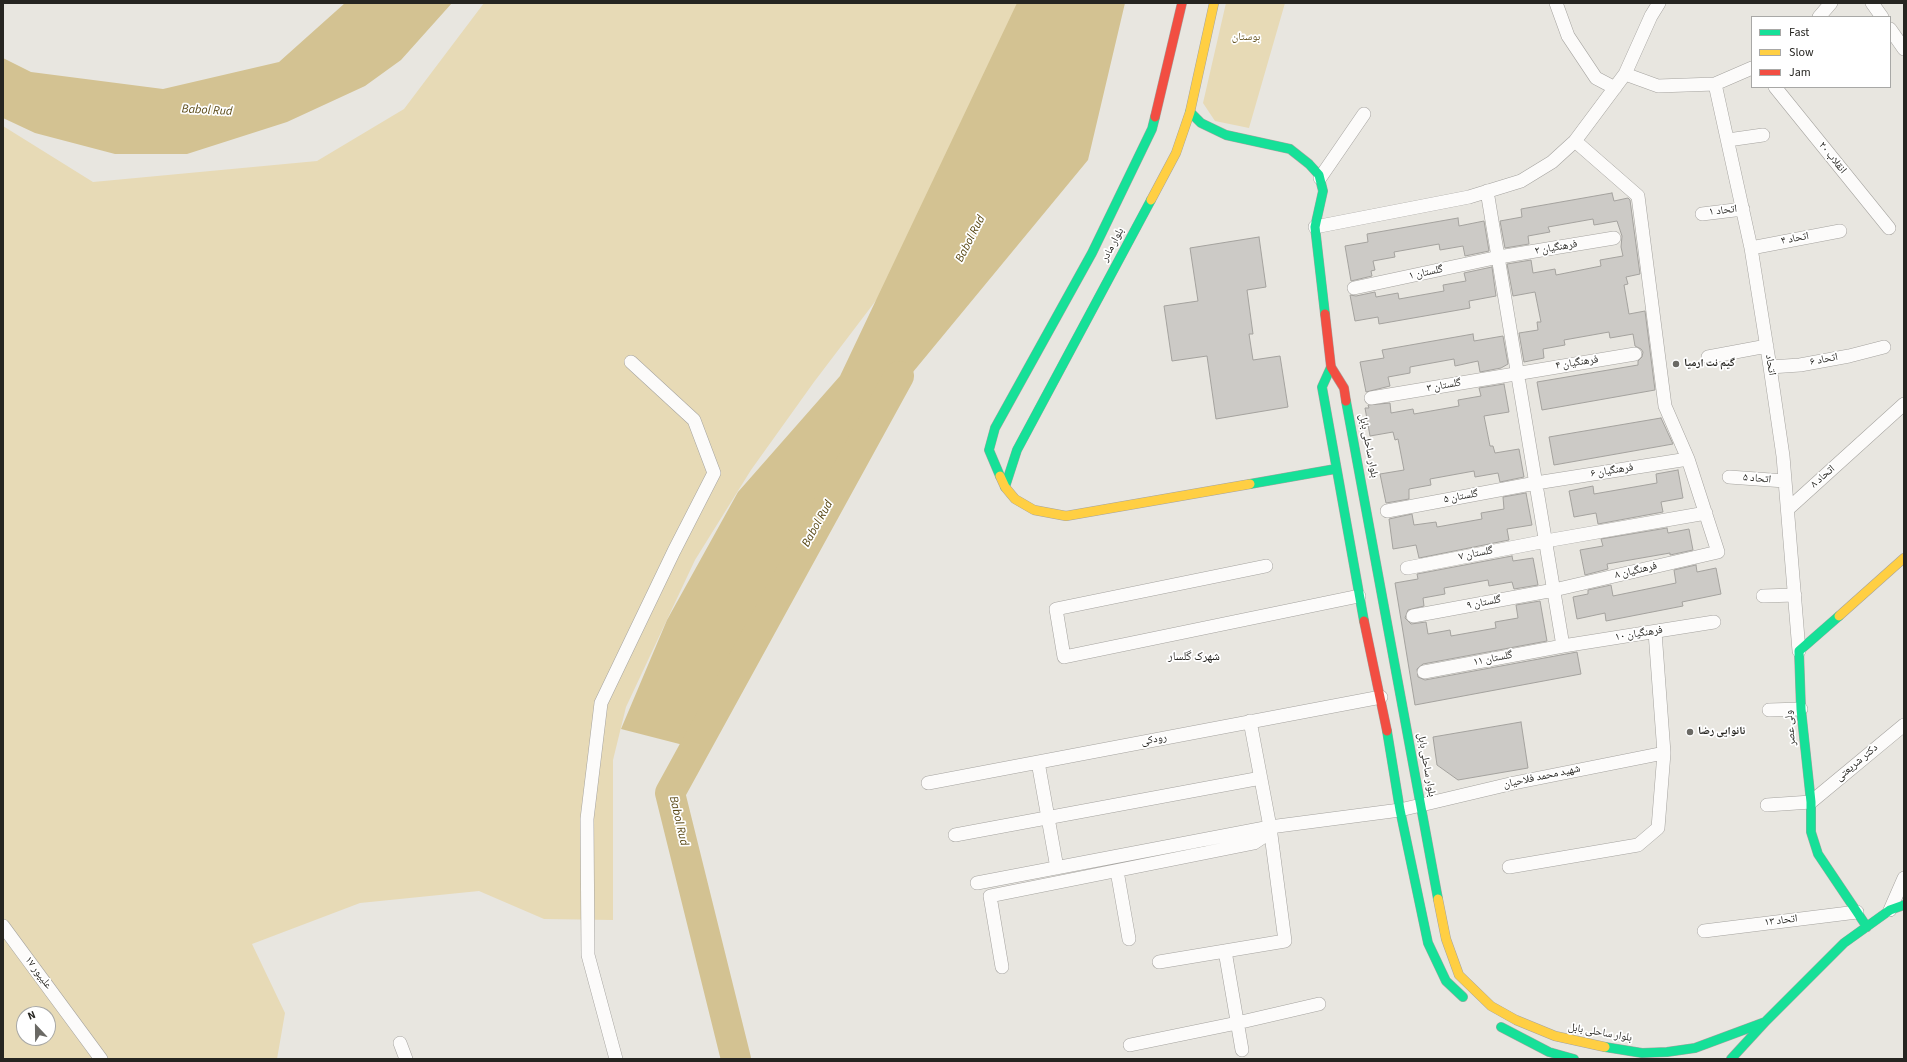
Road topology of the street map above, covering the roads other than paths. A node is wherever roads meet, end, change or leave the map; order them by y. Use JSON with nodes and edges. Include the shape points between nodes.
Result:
{"nodes":[{"id":1,"x":1182,"y":3,"type":"edge"},
{"id":2,"x":1214,"y":3,"type":"edge"},
{"id":3,"x":1556,"y":3,"type":"edge"},
{"id":4,"x":1659,"y":3,"type":"edge"},
{"id":5,"x":1831,"y":3,"type":"edge"},
{"id":6,"x":1872,"y":3,"type":"edge"},
{"id":7,"x":1821,"y":16,"type":"edge"},
{"id":8,"x":1881,"y":16,"type":"edge"},
{"id":9,"x":1891,"y":30,"type":"edge"},
{"id":10,"x":1904,"y":49,"type":"edge"},
{"id":11,"x":1751,"y":68,"type":"edge"},
{"id":12,"x":1625,"y":74,"type":"junction"},
{"id":13,"x":1715,"y":84,"type":"junction"},
{"id":14,"x":1615,"y":88,"type":"junction"},
{"id":15,"x":1776,"y":88,"type":"edge"},
{"id":16,"x":1190,"y":112,"type":"junction"},
{"id":17,"x":1364,"y":114,"type":"dead end"},
{"id":18,"x":1763,"y":135,"type":"dead end"},
{"id":19,"x":1728,"y":140,"type":"junction"},
{"id":20,"x":1575,"y":141,"type":"junction"},
{"id":21,"x":1320,"y":178,"type":"junction"},
{"id":22,"x":1487,"y":191,"type":"junction"},
{"id":23,"x":1743,"y":209,"type":"junction"},
{"id":24,"x":1702,"y":214,"type":"dead end"},
{"id":25,"x":1315,"y":227,"type":"junction"},
{"id":26,"x":1889,"y":228,"type":"dead end"},
{"id":27,"x":1840,"y":231,"type":"dead end"},
{"id":28,"x":1614,"y":238,"type":"dead end"},
{"id":29,"x":1751,"y":248,"type":"junction"},
{"id":30,"x":1499,"y":257,"type":"junction"},
{"id":31,"x":1354,"y":288,"type":"dead end"},
{"id":32,"x":1767,"y":346,"type":"junction"},
{"id":33,"x":1884,"y":347,"type":"dead end"},
{"id":34,"x":1635,"y":354,"type":"dead end"},
{"id":35,"x":1708,"y":357,"type":"dead end"},
{"id":36,"x":631,"y":362,"type":"dead end"},
{"id":37,"x":1330,"y":367,"type":"junction"},
{"id":38,"x":1770,"y":367,"type":"junction"},
{"id":39,"x":1518,"y":373,"type":"junction"},
{"id":40,"x":1370,"y":398,"type":"dead end"},
{"id":41,"x":1904,"y":404,"type":"edge"},
{"id":42,"x":1688,"y":459,"type":"junction"},
{"id":43,"x":1335,"y":469,"type":"junction"},
{"id":44,"x":1729,"y":477,"type":"dead end"},
{"id":45,"x":1785,"y":481,"type":"junction"},
{"id":46,"x":1536,"y":483,"type":"junction"},
{"id":47,"x":1005,"y":487,"type":"junction"},
{"id":48,"x":1788,"y":509,"type":"junction"},
{"id":49,"x":1386,"y":511,"type":"dead end"},
{"id":50,"x":1706,"y":513,"type":"junction"},
{"id":51,"x":1546,"y":541,"type":"junction"},
{"id":52,"x":1904,"y":558,"type":"edge"},
{"id":53,"x":1266,"y":566,"type":"dead end"},
{"id":54,"x":1407,"y":568,"type":"dead end"},
{"id":55,"x":1554,"y":590,"type":"junction"},
{"id":56,"x":1795,"y":595,"type":"junction"},
{"id":57,"x":1359,"y":596,"type":"junction"},
{"id":58,"x":1763,"y":596,"type":"dead end"},
{"id":59,"x":1413,"y":616,"type":"dead end"},
{"id":60,"x":1714,"y":622,"type":"dead end"},
{"id":61,"x":1655,"y":632,"type":"junction"},
{"id":62,"x":1563,"y":646,"type":"junction"},
{"id":63,"x":1799,"y":651,"type":"junction"},
{"id":64,"x":1424,"y":672,"type":"dead end"},
{"id":65,"x":1381,"y":697,"type":"junction"},
{"id":66,"x":1801,"y":709,"type":"junction"},
{"id":67,"x":1769,"y":710,"type":"dead end"},
{"id":68,"x":1250,"y":721,"type":"junction"},
{"id":69,"x":1904,"y":725,"type":"edge"},
{"id":70,"x":1664,"y":753,"type":"junction"},
{"id":71,"x":1038,"y":762,"type":"junction"},
{"id":72,"x":1261,"y":778,"type":"junction"},
{"id":73,"x":928,"y":783,"type":"dead end"},
{"id":74,"x":1811,"y":802,"type":"junction"},
{"id":75,"x":1420,"y":805,"type":"junction"},
{"id":76,"x":1767,"y":805,"type":"dead end"},
{"id":77,"x":1400,"y":810,"type":"junction"},
{"id":78,"x":1048,"y":818,"type":"junction"},
{"id":79,"x":1270,"y":827,"type":"junction"},
{"id":80,"x":955,"y":835,"type":"dead end"},
{"id":81,"x":1508,"y":867,"type":"dead end"},
{"id":82,"x":1057,"y":868,"type":"junction"},
{"id":83,"x":1117,"y":871,"type":"junction"},
{"id":84,"x":1904,"y":878,"type":"edge"},
{"id":85,"x":976,"y":883,"type":"dead end"},
{"id":86,"x":1904,"y":905,"type":"edge"},
{"id":87,"x":1890,"y":910,"type":"junction"},
{"id":88,"x":1857,"y":912,"type":"junction"},
{"id":89,"x":3,"y":926,"type":"edge"},
{"id":90,"x":1867,"y":926,"type":"junction"},
{"id":91,"x":1704,"y":931,"type":"dead end"},
{"id":92,"x":1129,"y":939,"type":"dead end"},
{"id":93,"x":1225,"y":951,"type":"junction"},
{"id":94,"x":1159,"y":962,"type":"dead end"},
{"id":95,"x":1002,"y":967,"type":"dead end"},
{"id":96,"x":1469,"y":1003,"type":"dead end"},
{"id":97,"x":1320,"y":1004,"type":"dead end"},
{"id":98,"x":1765,"y":1022,"type":"junction"},
{"id":99,"x":1237,"y":1023,"type":"junction"},
{"id":100,"x":1493,"y":1023,"type":"dead end"},
{"id":101,"x":400,"y":1043,"type":"dead end"},
{"id":102,"x":1130,"y":1045,"type":"dead end"},
{"id":103,"x":1242,"y":1050,"type":"dead end"},
{"id":104,"x":1666,"y":1056,"type":"edge"},
{"id":105,"x":102,"y":1059,"type":"edge"},
{"id":106,"x":406,"y":1059,"type":"edge"},
{"id":107,"x":616,"y":1059,"type":"edge"},
{"id":108,"x":1574,"y":1059,"type":"edge"},
{"id":109,"x":1731,"y":1059,"type":"edge"}],
"edges":[{"from":1,"to":47,"type":"main road","name":"بلوار مادر","via":[[1152,129],[1092,253],[995,428],[989,450]]},
{"from":2,"to":16,"type":"main road","name":"بلوار مادر"},
{"from":3,"to":14,"type":"street","via":[[1568,36],[1596,78]]},
{"from":4,"to":12,"type":"street"},
{"from":5,"to":7,"type":"street"},
{"from":6,"to":8,"type":"street"},
{"from":9,"to":10,"type":"street"},
{"from":11,"to":13,"type":"street"},
{"from":12,"to":13,"type":"street","via":[[1658,86]]},
{"from":12,"to":14,"type":"street"},
{"from":13,"to":19,"type":"street","name":"اتحاد"},
{"from":14,"to":20,"type":"street"},
{"from":15,"to":26,"type":"street","name":"انقلاب ۲۰"},
{"from":16,"to":21,"type":"main road","via":[[1201,123],[1226,135],[1290,149],[1309,164]]},
{"from":16,"to":47,"type":"main road","name":"بلوار مادر","via":[[1176,153],[1017,450]]},
{"from":17,"to":21,"type":"street"},
{"from":18,"to":19,"type":"street"},
{"from":19,"to":23,"type":"street","name":"اتحاد"},
{"from":20,"to":22,"type":"street","via":[[1552,162],[1521,181]]},
{"from":20,"to":42,"type":"street","via":[[1638,196],[1665,406]]},
{"from":21,"to":25,"type":"main road","via":[[1323,191]]},
{"from":22,"to":25,"type":"street","via":[[1469,197]]},
{"from":22,"to":30,"type":"street"},
{"from":23,"to":24,"type":"street","name":"اتحاد ۱"},
{"from":23,"to":29,"type":"street","name":"اتحاد"},
{"from":25,"to":37,"type":"main road"},
{"from":27,"to":29,"type":"street","name":"اتحاد ۴"},
{"from":28,"to":30,"type":"street","name":"فرهنگیان ۲"},
{"from":29,"to":32,"type":"street","name":"اتحاد"},
{"from":30,"to":31,"type":"street","name":"گلستان ۱"},
{"from":30,"to":39,"type":"street"},
{"from":32,"to":35,"type":"street"},
{"from":32,"to":38,"type":"street","name":"اتحاد"},
{"from":33,"to":38,"type":"street","name":"اتحاد ۶","via":[[1800,365]]},
{"from":34,"to":39,"type":"street","name":"فرهنگیان ۴"},
{"from":36,"to":107,"type":"street","via":[[694,420],[714,473],[601,703],[587,820],[588,955]]},
{"from":37,"to":43,"type":"main road","via":[[1322,386]]},
{"from":37,"to":75,"type":"main road","name":"بلوار ساحلی بابل","via":[[1344,388]]},
{"from":38,"to":45,"type":"street","name":"اتحاد"},
{"from":39,"to":40,"type":"street","name":"گلستان ۳"},
{"from":39,"to":46,"type":"street"},
{"from":41,"to":48,"type":"street","name":"اتحاد ۸"},
{"from":42,"to":46,"type":"street","name":"فرهنگیان ۶"},
{"from":42,"to":50,"type":"street"},
{"from":43,"to":47,"type":"main road","name":"بلوار مادر","via":[[1066,516],[1034,510],[1015,499]]},
{"from":43,"to":57,"type":"main road"},
{"from":44,"to":45,"type":"street","name":"اتحاد ۵"},
{"from":45,"to":48,"type":"street","name":"اتحاد"},
{"from":46,"to":49,"type":"street","name":"گلستان ۵"},
{"from":46,"to":51,"type":"street"},
{"from":48,"to":56,"type":"street","name":"اتحاد"},
{"from":50,"to":51,"type":"street","name":"گلستان ۷"},
{"from":50,"to":55,"type":"street","name":"فرهنگیان ۸","via":[[1718,552]]},
{"from":51,"to":54,"type":"street","name":"گلستان ۷"},
{"from":51,"to":55,"type":"street"},
{"from":52,"to":63,"type":"main road"},
{"from":53,"to":57,"type":"street","via":[[1056,608],[1064,657]]},
{"from":55,"to":59,"type":"street","name":"گلستان ۹"},
{"from":55,"to":62,"type":"street"},
{"from":56,"to":58,"type":"street"},
{"from":56,"to":63,"type":"street","name":"اتحاد"},
{"from":57,"to":65,"type":"main road"},
{"from":60,"to":61,"type":"street","name":"فرهنگیان ۱۰"},
{"from":61,"to":62,"type":"street","name":"فرهنگیان ۱۰"},
{"from":61,"to":70,"type":"street"},
{"from":62,"to":64,"type":"street","name":"گلستان ۱۱"},
{"from":63,"to":66,"type":"main road","name":"ولی عصر"},
{"from":65,"to":68,"type":"street","name":"رودکی"},
{"from":65,"to":77,"type":"main road"},
{"from":66,"to":67,"type":"street"},
{"from":66,"to":74,"type":"main road","name":"ولی عصر"},
{"from":68,"to":71,"type":"street","name":"رودکی"},
{"from":68,"to":72,"type":"street"},
{"from":69,"to":74,"type":"street","name":"دکتر شریعتی"},
{"from":70,"to":75,"type":"street","name":"شهید محمد فلاحیان"},
{"from":70,"to":81,"type":"street","via":[[1658,828],[1638,845]]},
{"from":71,"to":73,"type":"street","name":"رودکی"},
{"from":71,"to":78,"type":"street"},
{"from":72,"to":78,"type":"street"},
{"from":72,"to":79,"type":"street"},
{"from":74,"to":76,"type":"street"},
{"from":74,"to":88,"type":"main road","name":"ولی عصر","via":[[1811,832],[1818,854]]},
{"from":75,"to":77,"type":"street","name":"شهید محمد فلاحیان"},
{"from":75,"to":104,"type":"main road","name":"بلوار ساحلی بابل","via":[[1446,938],[1459,975],[1491,1006],[1516,1020],[1556,1036],[1585,1044]]},
{"from":77,"to":79,"type":"street","name":"شهید محمد فلاحیان"},
{"from":77,"to":96,"type":"main road","via":[[1428,943],[1446,981]]},
{"from":78,"to":80,"type":"street"},
{"from":78,"to":82,"type":"street"},
{"from":79,"to":82,"type":"street","name":"شهید محمد فلاحیان"},
{"from":79,"to":83,"type":"street","via":[[1263,837],[1254,843]]},
{"from":79,"to":93,"type":"street","via":[[1285,941]]},
{"from":82,"to":85,"type":"street","name":"شهید محمد فلاحیان"},
{"from":83,"to":92,"type":"street"},
{"from":83,"to":95,"type":"street","via":[[990,896]]},
{"from":84,"to":87,"type":"street"},
{"from":86,"to":87,"type":"main road","name":"بلوار ساحلی بابل"},
{"from":87,"to":90,"type":"main road","name":"بلوار ساحلی بابل"},
{"from":88,"to":90,"type":"main road","name":"ولی عصر"},
{"from":88,"to":91,"type":"street","name":"اتحاد ۱۳"},
{"from":89,"to":105,"type":"street","name":"علیپور ۱۷"},
{"from":90,"to":98,"type":"main road","name":"بلوار ساحلی بابل","via":[[1844,943]]},
{"from":93,"to":94,"type":"street"},
{"from":93,"to":99,"type":"street"},
{"from":97,"to":99,"type":"street"},
{"from":98,"to":104,"type":"main road","name":"بلوار ساحلی بابل"},
{"from":98,"to":109,"type":"main road","name":"بلوار ساحلی بابل"},
{"from":99,"to":102,"type":"street"},
{"from":99,"to":103,"type":"street"},
{"from":100,"to":108,"type":"main road","via":[[1549,1052]]},
{"from":101,"to":106,"type":"street"}]}
